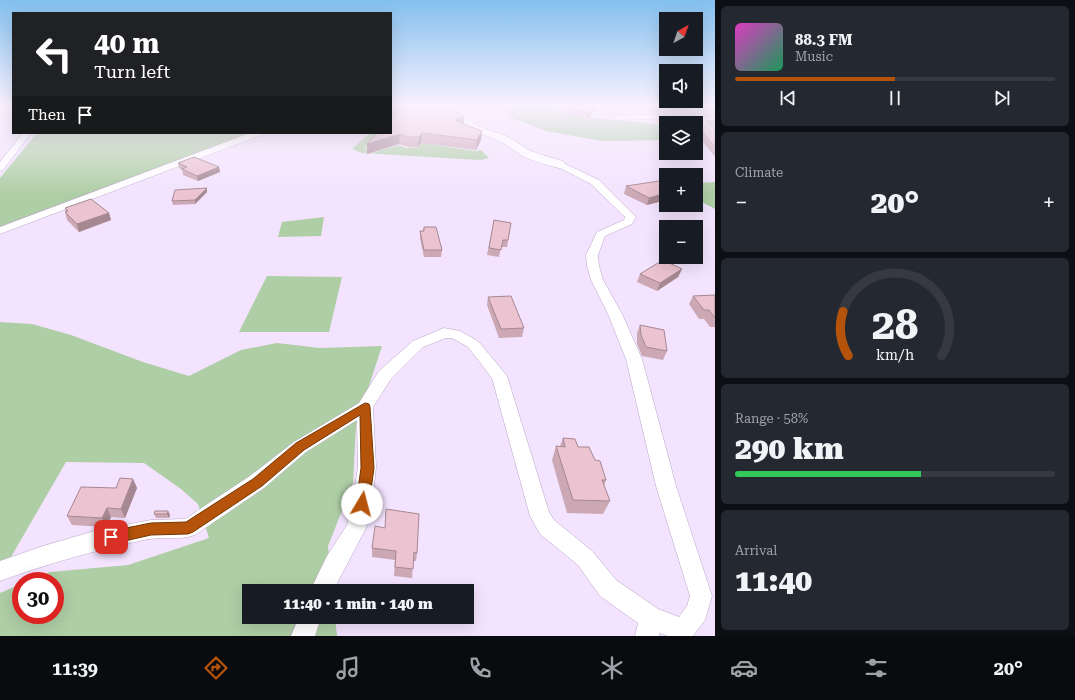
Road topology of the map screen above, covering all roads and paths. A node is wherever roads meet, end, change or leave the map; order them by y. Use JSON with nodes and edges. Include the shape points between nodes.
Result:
{"nodes":[{"id":1,"x":25,"y":136,"type":"edge"},
{"id":2,"x":251,"y":136,"type":"edge"},
{"id":3,"x":494,"y":136,"type":"edge"},
{"id":4,"x":559,"y":164,"type":"joint"},
{"id":5,"x":0,"y":168,"type":"edge"},
{"id":6,"x":0,"y":231,"type":"edge"},
{"id":7,"x":365,"y":407,"type":"junction"},
{"id":8,"x":0,"y":571,"type":"edge"},
{"id":9,"x":324,"y":584,"type":"edge"},
{"id":10,"x":307,"y":624,"type":"edge"},
{"id":11,"x":649,"y":627,"type":"edge"},
{"id":12,"x":303,"y":636,"type":"edge"}],
"edges":[{"from":1,"to":5,"type":"street"},
{"from":2,"to":6,"type":"street"},
{"from":3,"to":4,"type":"street","via":[[526,152]]},
{"from":4,"to":11,"type":"street","via":[[595,182],[631,217],[628,222],[601,234],[592,255],[593,266],[634,359],[666,486],[701,596],[697,612],[683,630]]},
{"from":7,"to":8,"type":"street","via":[[300,447],[257,482],[188,528],[151,529],[98,540]]},
{"from":7,"to":9,"type":"street","via":[[368,468],[362,504],[356,528]]},
{"from":7,"to":11,"type":"street","via":[[385,375],[418,344],[444,332],[455,334],[473,344],[499,376],[540,516],[547,527],[585,558],[608,588]]},
{"from":10,"to":12,"type":"street"}]}
